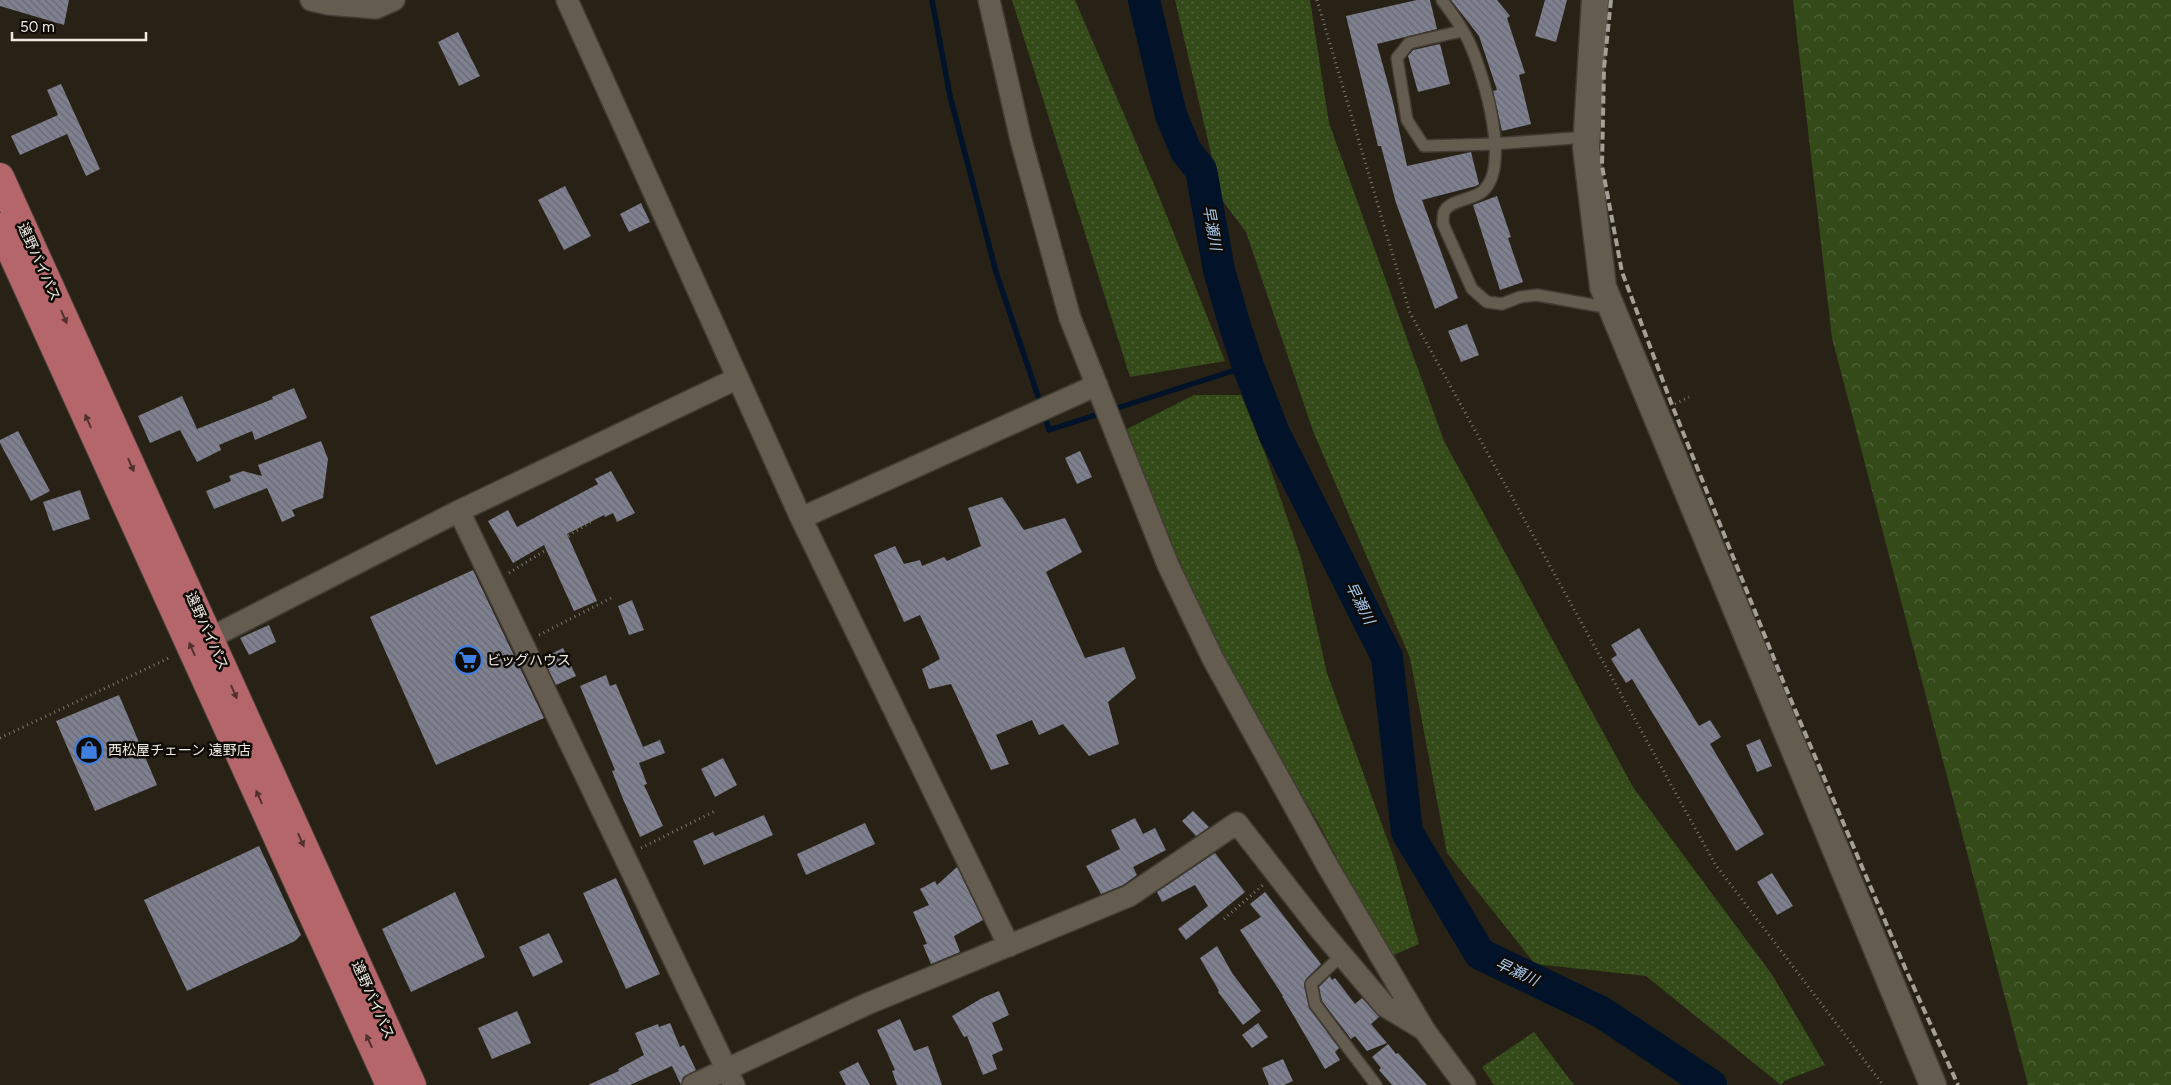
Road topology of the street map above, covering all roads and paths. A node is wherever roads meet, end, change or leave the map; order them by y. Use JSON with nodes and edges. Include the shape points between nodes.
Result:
{"nodes":[{"id":1,"x":311,"y":0,"type":"edge"},
{"id":2,"x":394,"y":0,"type":"edge"},
{"id":3,"x":567,"y":0,"type":"edge"},
{"id":4,"x":989,"y":0,"type":"edge"},
{"id":5,"x":1317,"y":0,"type":"edge"},
{"id":6,"x":1442,"y":0,"type":"edge"},
{"id":7,"x":1595,"y":0,"type":"edge"},
{"id":8,"x":1462,"y":31,"type":"junction"},
{"id":9,"x":1587,"y":137,"type":"junction"},
{"id":10,"x":1494,"y":144,"type":"junction"},
{"id":11,"x":0,"y":177,"type":"edge"},
{"id":12,"x":0,"y":227,"type":"edge"},
{"id":13,"x":1599,"y":306,"type":"dead end"},
{"id":14,"x":738,"y":378,"type":"junction"},
{"id":15,"x":1096,"y":385,"type":"junction"},
{"id":16,"x":459,"y":511,"type":"junction"},
{"id":17,"x":801,"y":518,"type":"junction"},
{"id":18,"x":594,"y":520,"type":"dead end"},
{"id":19,"x":493,"y":582,"type":"junction"},
{"id":20,"x":611,"y":598,"type":"dead end"},
{"id":21,"x":201,"y":643,"type":"junction"},
{"id":22,"x":522,"y":643,"type":"junction"},
{"id":23,"x":0,"y":738,"type":"edge"},
{"id":24,"x":717,"y":810,"type":"dead end"},
{"id":25,"x":624,"y":856,"type":"junction"},
{"id":26,"x":1276,"y":873,"type":"junction"},
{"id":27,"x":1224,"y":919,"type":"dead end"},
{"id":28,"x":1009,"y":946,"type":"junction"},
{"id":29,"x":1342,"y":954,"type":"junction"},
{"id":30,"x":1426,"y":1031,"type":"junction"},
{"id":31,"x":730,"y":1077,"type":"edge"},
{"id":32,"x":390,"y":1085,"type":"edge"},
{"id":33,"x":412,"y":1085,"type":"edge"},
{"id":34,"x":694,"y":1085,"type":"edge"},
{"id":35,"x":1376,"y":1085,"type":"edge"},
{"id":36,"x":1465,"y":1085,"type":"edge"},
{"id":37,"x":1883,"y":1085,"type":"edge"},
{"id":38,"x":1933,"y":1085,"type":"edge"}],
"edges":[{"from":1,"to":2,"type":"street","via":[[376,8]]},
{"from":3,"to":14,"type":"street"},
{"from":4,"to":15,"type":"street","via":[[1020,140],[1070,318]]},
{"from":5,"to":37,"type":"path","via":[[1410,313],[1714,864]]},
{"from":6,"to":8,"type":"lane"},
{"from":7,"to":9,"type":"street"},
{"from":8,"to":10,"type":"lane","via":[[1472,48],[1489,101]]},
{"from":8,"to":10,"type":"lane","via":[[1409,43],[1397,58],[1407,120],[1424,146]]},
{"from":9,"to":10,"type":"lane"},
{"from":9,"to":38,"type":"street","via":[[1603,287]]},
{"from":10,"to":13,"type":"lane","via":[[1496,163],[1490,182],[1483,192],[1450,206],[1444,212],[1442,224],[1472,289],[1487,302],[1502,304],[1537,295]]},
{"from":11,"to":21,"type":"highway","name":"遠野バイパス","one_way":true},
{"from":21,"to":12,"type":"highway","name":"遠野バイパス","one_way":true},
{"from":14,"to":16,"type":"street"},
{"from":14,"to":17,"type":"street"},
{"from":15,"to":17,"type":"street"},
{"from":15,"to":30,"type":"street","via":[[1168,565],[1214,659],[1327,865]]},
{"from":16,"to":19,"type":"street"},
{"from":16,"to":21,"type":"street"},
{"from":17,"to":28,"type":"street"},
{"from":18,"to":19,"type":"path"},
{"from":19,"to":22,"type":"street"},
{"from":20,"to":22,"type":"path"},
{"from":21,"to":23,"type":"path"},
{"from":32,"to":21,"type":"highway","name":"遠野バイパス","one_way":true},
{"from":21,"to":33,"type":"highway","name":"遠野バイパス","one_way":true},
{"from":22,"to":25,"type":"street"},
{"from":24,"to":25,"type":"path"},
{"from":25,"to":31,"type":"street"},
{"from":26,"to":27,"type":"path"},
{"from":26,"to":28,"type":"street","via":[[1237,823],[1129,896]]},
{"from":26,"to":29,"type":"street"},
{"from":28,"to":31,"type":"street","via":[[867,1004]]},
{"from":29,"to":30,"type":"street","via":[[1385,1006]]},
{"from":29,"to":35,"type":"lane","via":[[1311,984],[1314,1004]]},
{"from":30,"to":36,"type":"street"},
{"from":31,"to":34,"type":"street"}]}
